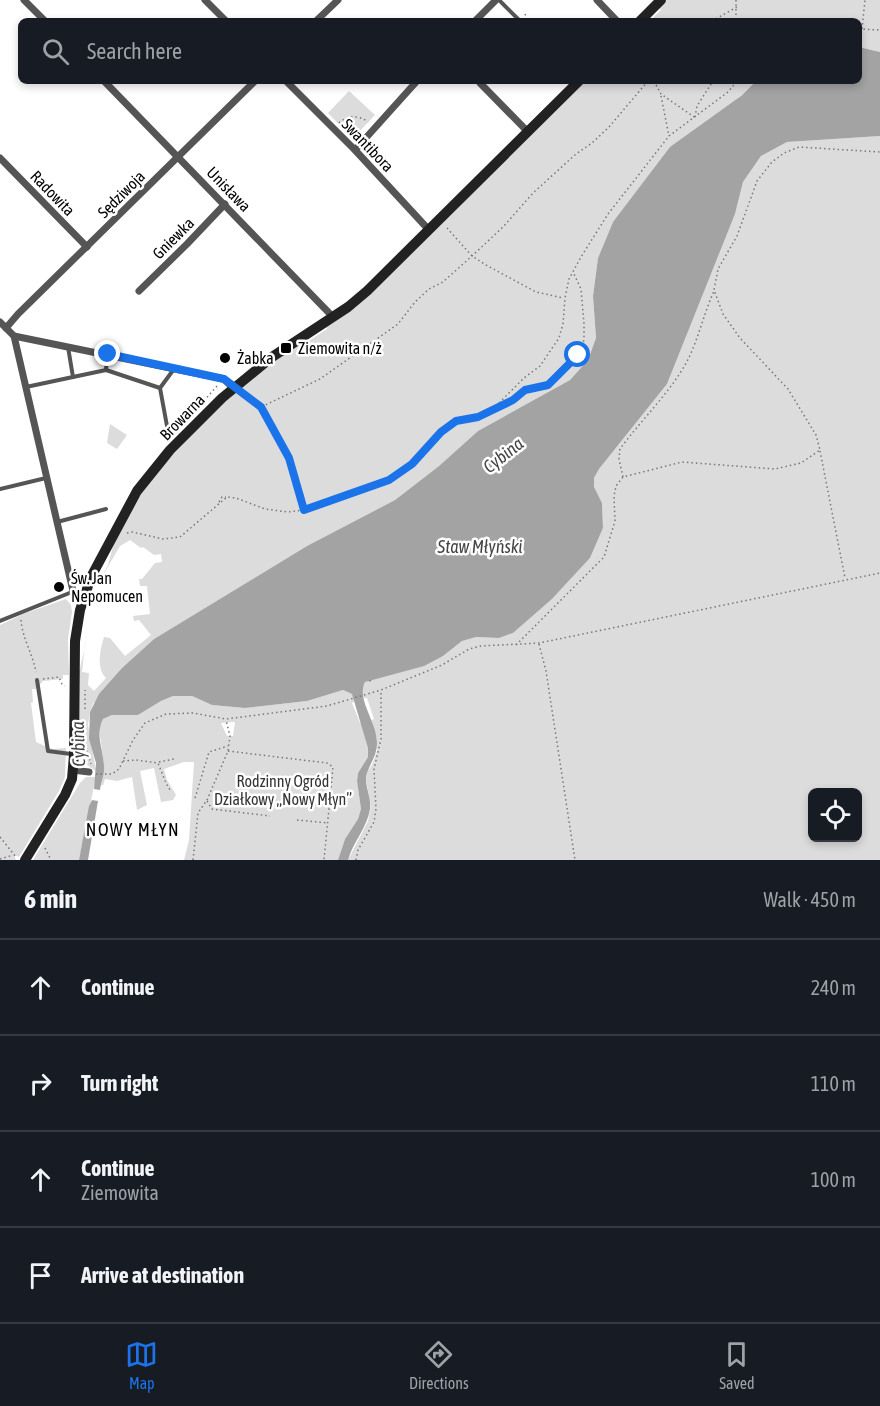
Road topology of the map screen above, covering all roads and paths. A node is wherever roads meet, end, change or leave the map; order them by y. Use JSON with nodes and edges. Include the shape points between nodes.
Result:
{"nodes":[{"id":1,"x":24,"y":0,"type":"edge"},
{"id":2,"x":205,"y":0,"type":"edge"},
{"id":3,"x":338,"y":0,"type":"edge"},
{"id":4,"x":497,"y":0,"type":"edge"},
{"id":5,"x":597,"y":0,"type":"edge"},
{"id":6,"x":661,"y":0,"type":"edge"},
{"id":7,"x":736,"y":0,"type":"edge"},
{"id":8,"x":865,"y":0,"type":"edge"},
{"id":9,"x":737,"y":7,"type":"junction"},
{"id":10,"x":42,"y":18,"type":"edge"},
{"id":11,"x":223,"y":18,"type":"edge"},
{"id":12,"x":319,"y":18,"type":"edge"},
{"id":13,"x":477,"y":18,"type":"edge"},
{"id":14,"x":517,"y":18,"type":"edge"},
{"id":15,"x":614,"y":18,"type":"edge"},
{"id":16,"x":643,"y":18,"type":"edge"},
{"id":17,"x":717,"y":18,"type":"edge"},
{"id":18,"x":736,"y":18,"type":"edge"},
{"id":19,"x":862,"y":22,"type":"edge"},
{"id":20,"x":862,"y":29,"type":"edge"},
{"id":21,"x":880,"y":30,"type":"edge"},
{"id":22,"x":107,"y":84,"type":"edge"},
{"id":23,"x":252,"y":84,"type":"edge"},
{"id":24,"x":289,"y":84,"type":"edge"},
{"id":25,"x":414,"y":84,"type":"edge"},
{"id":26,"x":481,"y":84,"type":"edge"},
{"id":27,"x":576,"y":84,"type":"edge"},
{"id":28,"x":645,"y":84,"type":"edge"},
{"id":29,"x":656,"y":84,"type":"edge"},
{"id":30,"x":711,"y":84,"type":"edge"},
{"id":31,"x":735,"y":84,"type":"edge"},
{"id":32,"x":661,"y":94,"type":"junction"},
{"id":33,"x":694,"y":118,"type":"junction"},
{"id":34,"x":368,"y":122,"type":"dead end"},
{"id":35,"x":338,"y":124,"type":"dead end"},
{"id":36,"x":528,"y":132,"type":"junction"},
{"id":37,"x":669,"y":136,"type":"junction"},
{"id":38,"x":355,"y":150,"type":"junction"},
{"id":39,"x":880,"y":152,"type":"edge"},
{"id":40,"x":178,"y":156,"type":"junction"},
{"id":41,"x":0,"y":158,"type":"edge"},
{"id":42,"x":225,"y":204,"type":"junction"},
{"id":43,"x":439,"y":220,"type":"junction"},
{"id":44,"x":429,"y":230,"type":"junction"},
{"id":45,"x":87,"y":247,"type":"junction"},
{"id":46,"x":472,"y":256,"type":"junction"},
{"id":47,"x":573,"y":272,"type":"junction"},
{"id":48,"x":714,"y":290,"type":"junction"},
{"id":49,"x":139,"y":291,"type":"dead end"},
{"id":50,"x":565,"y":298,"type":"junction"},
{"id":51,"x":333,"y":316,"type":"junction"},
{"id":52,"x":0,"y":322,"type":"edge"},
{"id":53,"x":6,"y":328,"type":"junction"},
{"id":54,"x":14,"y":336,"type":"junction"},
{"id":55,"x":68,"y":346,"type":"junction"},
{"id":56,"x":108,"y":354,"type":"junction"},
{"id":57,"x":175,"y":369,"type":"junction"},
{"id":58,"x":106,"y":370,"type":"junction"},
{"id":59,"x":73,"y":377,"type":"junction"},
{"id":60,"x":26,"y":387,"type":"junction"},
{"id":61,"x":159,"y":388,"type":"junction"},
{"id":62,"x":234,"y":388,"type":"junction"},
{"id":63,"x":261,"y":407,"type":"junction"},
{"id":64,"x":494,"y":409,"type":"junction"},
{"id":65,"x":167,"y":426,"type":"dead end"},
{"id":66,"x":820,"y":450,"type":"junction"},
{"id":67,"x":623,"y":477,"type":"junction"},
{"id":68,"x":48,"y":478,"type":"junction"},
{"id":69,"x":0,"y":489,"type":"edge"},
{"id":70,"x":106,"y":509,"type":"dead end"},
{"id":71,"x":304,"y":510,"type":"junction"},
{"id":72,"x":57,"y":522,"type":"junction"},
{"id":73,"x":127,"y":524,"type":"dead end"},
{"id":74,"x":880,"y":573,"type":"edge"},
{"id":75,"x":846,"y":580,"type":"junction"},
{"id":76,"x":73,"y":591,"type":"junction"},
{"id":77,"x":86,"y":604,"type":"junction"},
{"id":78,"x":24,"y":610,"type":"junction"},
{"id":79,"x":0,"y":621,"type":"edge"},
{"id":80,"x":539,"y":643,"type":"junction"},
{"id":81,"x":516,"y":645,"type":"junction"},
{"id":82,"x":37,"y":680,"type":"junction"},
{"id":83,"x":80,"y":686,"type":"junction"},
{"id":84,"x":381,"y":690,"type":"junction"},
{"id":85,"x":84,"y":713,"type":"dead end"},
{"id":86,"x":226,"y":719,"type":"junction"},
{"id":87,"x":83,"y":740,"type":"dead end"},
{"id":88,"x":228,"y":746,"type":"junction"},
{"id":89,"x":228,"y":750,"type":"junction"},
{"id":90,"x":74,"y":755,"type":"junction"},
{"id":91,"x":174,"y":759,"type":"dead end"},
{"id":92,"x":123,"y":761,"type":"junction"},
{"id":93,"x":158,"y":763,"type":"junction"},
{"id":94,"x":74,"y":770,"type":"junction"},
{"id":95,"x":92,"y":773,"type":"junction"},
{"id":96,"x":171,"y":792,"type":"dead end"},
{"id":97,"x":195,"y":798,"type":"dead end"},
{"id":98,"x":207,"y":800,"type":"junction"},
{"id":99,"x":270,"y":816,"type":"dead end"},
{"id":100,"x":297,"y":820,"type":"dead end"},
{"id":101,"x":328,"y":823,"type":"junction"},
{"id":102,"x":0,"y":837,"type":"edge"},
{"id":103,"x":45,"y":841,"type":"dead end"},
{"id":104,"x":0,"y":860,"type":"edge"},
{"id":105,"x":25,"y":860,"type":"edge"},
{"id":106,"x":51,"y":860,"type":"edge"},
{"id":107,"x":193,"y":860,"type":"edge"},
{"id":108,"x":324,"y":860,"type":"edge"},
{"id":109,"x":356,"y":860,"type":"edge"},
{"id":110,"x":575,"y":860,"type":"edge"}],
"edges":[{"from":1,"to":10,"type":"street"},
{"from":2,"to":11,"type":"street"},
{"from":3,"to":12,"type":"street"},
{"from":4,"to":13,"type":"street"},
{"from":4,"to":14,"type":"lane"},
{"from":5,"to":15,"type":"street"},
{"from":6,"to":16,"type":"street"},
{"from":7,"to":9,"type":"path"},
{"from":8,"to":19,"type":"path"},
{"from":9,"to":17,"type":"path"},
{"from":9,"to":18,"type":"path"},
{"from":20,"to":21,"type":"path"},
{"from":22,"to":40,"type":"street","name":"Unisława"},
{"from":23,"to":40,"type":"street","name":"Sędziwoja"},
{"from":24,"to":38,"type":"street","name":"Swantibora"},
{"from":25,"to":38,"type":"street"},
{"from":26,"to":36,"type":"street"},
{"from":27,"to":36,"type":"street","name":"Browarna"},
{"from":28,"to":46,"type":"path","via":[[609,127],[533,193]]},
{"from":29,"to":32,"type":"path"},
{"from":30,"to":33,"type":"path"},
{"from":31,"to":33,"type":"path"},
{"from":32,"to":33,"type":"path"},
{"from":32,"to":37,"type":"path"},
{"from":33,"to":37,"type":"path"},
{"from":34,"to":35,"type":"path","via":[[352,117]]},
{"from":36,"to":43,"type":"street","name":"Browarna"},
{"from":37,"to":47,"type":"path","via":[[608,214]]},
{"from":38,"to":44,"type":"street","name":"Swantibora"},
{"from":39,"to":48,"type":"path","via":[[799,147],[772,162],[757,181],[737,236],[718,269]]},
{"from":40,"to":42,"type":"street","name":"Unisława"},
{"from":40,"to":45,"type":"street","name":"Sędziwoja"},
{"from":41,"to":45,"type":"street","name":"Radowita"},
{"from":42,"to":49,"type":"street","name":"Gniewka"},
{"from":42,"to":51,"type":"street","name":"Unisława"},
{"from":43,"to":44,"type":"street","name":"Browarna"},
{"from":43,"to":46,"type":"path"},
{"from":44,"to":51,"type":"street","name":"Browarna","via":[[367,291]]},
{"from":45,"to":53,"type":"street","name":"Sędziwoja"},
{"from":46,"to":50,"type":"path","via":[[536,292]]},
{"from":46,"to":63,"type":"path","via":[[429,289],[382,336],[320,379]]},
{"from":47,"to":50,"type":"path"},
{"from":47,"to":64,"type":"path","via":[[581,289],[584,324],[584,340],[578,355],[548,385],[525,390]]},
{"from":48,"to":66,"type":"path","via":[[723,314],[740,338],[788,389],[816,435]]},
{"from":48,"to":67,"type":"path","via":[[686,363],[620,449]]},
{"from":50,"to":64,"type":"path","via":[[559,339],[540,366]]},
{"from":51,"to":62,"type":"street","name":"Browarna"},
{"from":52,"to":53,"type":"street"},
{"from":53,"to":54,"type":"street"},
{"from":54,"to":55,"type":"street"},
{"from":54,"to":60,"type":"street"},
{"from":55,"to":56,"type":"street"},
{"from":55,"to":59,"type":"lane"},
{"from":56,"to":57,"type":"street"},
{"from":56,"to":58,"type":"lane"},
{"from":57,"to":61,"type":"lane"},
{"from":57,"to":62,"type":"street","via":[[224,379]]},
{"from":58,"to":59,"type":"lane"},
{"from":58,"to":61,"type":"lane"},
{"from":59,"to":60,"type":"lane"},
{"from":60,"to":68,"type":"street"},
{"from":61,"to":65,"type":"lane"},
{"from":62,"to":63,"type":"path"},
{"from":62,"to":77,"type":"street","name":"Browarna","via":[[194,425],[142,484],[91,577]]},
{"from":63,"to":71,"type":"path","via":[[289,458]]},
{"from":64,"to":71,"type":"path","via":[[456,421],[412,464],[389,480]]},
{"from":66,"to":67,"type":"path","via":[[801,463],[774,469],[682,462]]},
{"from":66,"to":75,"type":"path"},
{"from":67,"to":81,"type":"path","via":[[616,486],[615,522],[604,557]]},
{"from":68,"to":69,"type":"lane"},
{"from":68,"to":72,"type":"street"},
{"from":70,"to":72,"type":"lane"},
{"from":71,"to":73,"type":"path","via":[[265,509],[227,497],[172,540],[132,532],[123,535]]},
{"from":72,"to":76,"type":"street"},
{"from":74,"to":75,"type":"path"},
{"from":75,"to":80,"type":"path"},
{"from":76,"to":77,"type":"street"},
{"from":76,"to":78,"type":"lane"},
{"from":77,"to":83,"type":"street","name":"Browarna","via":[[75,641]]},
{"from":78,"to":79,"type":"lane"},
{"from":78,"to":82,"type":"path","via":[[21,626]]},
{"from":80,"to":81,"type":"path"},
{"from":80,"to":110,"type":"path"},
{"from":81,"to":84,"type":"path","via":[[469,649],[442,665]]},
{"from":82,"to":83,"type":"path","via":[[59,676],[62,684]]},
{"from":82,"to":90,"type":"lane","via":[[48,751]]},
{"from":83,"to":85,"type":"path","via":[[86,703]]},
{"from":83,"to":90,"type":"street","name":"Browarna"},
{"from":84,"to":86,"type":"path","via":[[327,706]]},
{"from":84,"to":109,"type":"path","via":[[381,739],[374,769],[376,809]]},
{"from":86,"to":88,"type":"path"},
{"from":86,"to":92,"type":"path","via":[[193,713],[166,714],[145,723]]},
{"from":87,"to":95,"type":"path"},
{"from":88,"to":89,"type":"path"},
{"from":88,"to":97,"type":"path","via":[[209,752]]},
{"from":89,"to":98,"type":"path"},
{"from":89,"to":101,"type":"path","via":[[331,764],[334,771]]},
{"from":90,"to":94,"type":"street","name":"Browarna"},
{"from":91,"to":93,"type":"path"},
{"from":92,"to":93,"type":"path"},
{"from":92,"to":95,"type":"path","via":[[112,774]]},
{"from":93,"to":96,"type":"path"},
{"from":94,"to":95,"type":"street"},
{"from":94,"to":105,"type":"street","name":"Browarna","via":[[65,795]]},
{"from":98,"to":99,"type":"path","via":[[212,809]]},
{"from":98,"to":107,"type":"path","via":[[198,813]]},
{"from":100,"to":101,"type":"path"},
{"from":101,"to":108,"type":"path"},
{"from":102,"to":104,"type":"path","via":[[14,855]]},
{"from":103,"to":106,"type":"path"}]}
